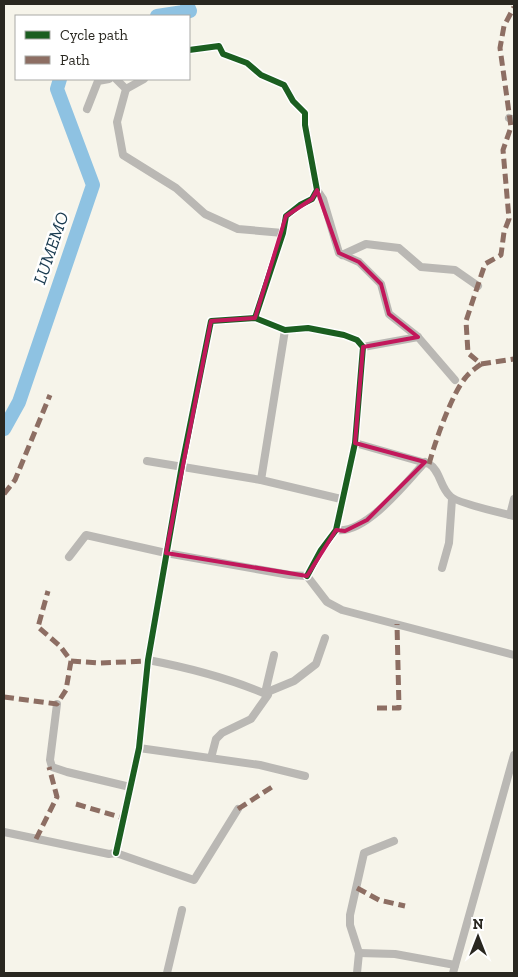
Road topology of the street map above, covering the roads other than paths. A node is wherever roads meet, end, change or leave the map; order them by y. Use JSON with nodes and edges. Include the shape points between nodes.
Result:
{"nodes":[{"id":1,"x":190,"y":50,"type":"edge"},
{"id":2,"x":103,"y":80,"type":"edge"},
{"id":3,"x":117,"y":80,"type":"edge"},
{"id":4,"x":142,"y":80,"type":"edge"},
{"id":5,"x":126,"y":89,"type":"junction"},
{"id":6,"x":87,"y":109,"type":"dead end"},
{"id":7,"x":317,"y":190,"type":"junction"},
{"id":8,"x":283,"y":234,"type":"junction"},
{"id":9,"x":342,"y":255,"type":"junction"},
{"id":10,"x":478,"y":286,"type":"dead end"},
{"id":11,"x":255,"y":318,"type":"junction"},
{"id":12,"x":285,"y":330,"type":"junction"},
{"id":13,"x":418,"y":336,"type":"junction"},
{"id":14,"x":363,"y":347,"type":"junction"},
{"id":15,"x":455,"y":380,"type":"dead end"},
{"id":16,"x":355,"y":443,"type":"junction"},
{"id":17,"x":147,"y":461,"type":"dead end"},
{"id":18,"x":425,"y":462,"type":"junction"},
{"id":19,"x":182,"y":465,"type":"junction"},
{"id":20,"x":260,"y":480,"type":"junction"},
{"id":21,"x":452,"y":498,"type":"junction"},
{"id":22,"x":341,"y":499,"type":"junction"},
{"id":23,"x":514,"y":499,"type":"edge"},
{"id":24,"x":512,"y":516,"type":"edge"},
{"id":25,"x":336,"y":530,"type":"junction"},
{"id":26,"x":166,"y":553,"type":"junction"},
{"id":27,"x":69,"y":557,"type":"dead end"},
{"id":28,"x":442,"y":568,"type":"dead end"},
{"id":29,"x":307,"y":576,"type":"junction"},
{"id":30,"x":326,"y":638,"type":"dead end"},
{"id":31,"x":274,"y":655,"type":"dead end"},
{"id":32,"x":514,"y":655,"type":"edge"},
{"id":33,"x":148,"y":660,"type":"junction"},
{"id":34,"x":265,"y":693,"type":"junction"},
{"id":35,"x":57,"y":704,"type":"dead end"},
{"id":36,"x":139,"y":748,"type":"junction"},
{"id":37,"x":514,"y":755,"type":"edge"},
{"id":38,"x":211,"y":758,"type":"junction"},
{"id":39,"x":305,"y":776,"type":"dead end"},
{"id":40,"x":130,"y":787,"type":"junction"},
{"id":41,"x":238,"y":809,"type":"dead end"},
{"id":42,"x":4,"y":832,"type":"edge"},
{"id":43,"x":394,"y":841,"type":"dead end"},
{"id":44,"x":116,"y":853,"type":"junction"},
{"id":45,"x":182,"y":910,"type":"dead end"},
{"id":46,"x":359,"y":953,"type":"junction"},
{"id":47,"x":454,"y":969,"type":"edge"},
{"id":48,"x":167,"y":973,"type":"edge"},
{"id":49,"x":357,"y":973,"type":"edge"}],
"edges":[{"from":1,"to":7,"type":"street","via":[[219,46],[223,54],[247,63],[261,75],[284,85],[305,113]]},
{"from":2,"to":6,"type":"street","via":[[98,81]]},
{"from":3,"to":5,"type":"street"},
{"from":4,"to":5,"type":"street"},
{"from":5,"to":8,"type":"street","via":[[117,122],[123,155],[176,188],[205,214],[238,229]]},
{"from":7,"to":8,"type":"street","via":[[312,199],[286,216]]},
{"from":7,"to":9,"type":"street","via":[[323,199],[338,254]]},
{"from":8,"to":11,"type":"street"},
{"from":9,"to":10,"type":"street","via":[[366,244],[398,248],[421,267],[455,270]]},
{"from":9,"to":13,"type":"street","via":[[359,262],[381,284],[389,314]]},
{"from":11,"to":12,"type":"street"},
{"from":11,"to":19,"type":"street","via":[[211,321]]},
{"from":12,"to":14,"type":"street","via":[[308,328],[344,334]]},
{"from":12,"to":20,"type":"street"},
{"from":13,"to":14,"type":"street"},
{"from":13,"to":15,"type":"street"},
{"from":14,"to":16,"type":"street"},
{"from":16,"to":18,"type":"street"},
{"from":16,"to":22,"type":"street"},
{"from":17,"to":19,"type":"street"},
{"from":18,"to":21,"type":"street","via":[[434,466],[442,487]]},
{"from":18,"to":25,"type":"street","via":[[367,520],[345,531]]},
{"from":19,"to":20,"type":"street"},
{"from":19,"to":26,"type":"street"},
{"from":20,"to":22,"type":"street"},
{"from":21,"to":24,"type":"street"},
{"from":21,"to":28,"type":"street","via":[[449,543]]},
{"from":22,"to":25,"type":"street"},
{"from":23,"to":24,"type":"street"},
{"from":25,"to":29,"type":"street"},
{"from":26,"to":27,"type":"street","via":[[86,536]]},
{"from":26,"to":29,"type":"street"},
{"from":26,"to":33,"type":"street"},
{"from":29,"to":32,"type":"street","via":[[326,602],[342,610]]},
{"from":30,"to":34,"type":"street","via":[[316,664],[294,681]]},
{"from":31,"to":34,"type":"street"},
{"from":33,"to":34,"type":"street","via":[[188,667]]},
{"from":33,"to":36,"type":"street"},
{"from":34,"to":38,"type":"street","via":[[268,695],[251,719],[216,739]]},
{"from":35,"to":40,"type":"street","via":[[50,760],[52,767]]},
{"from":36,"to":38,"type":"street"},
{"from":36,"to":40,"type":"street"},
{"from":37,"to":47,"type":"street"},
{"from":38,"to":39,"type":"street","via":[[260,764]]},
{"from":40,"to":44,"type":"street"},
{"from":41,"to":44,"type":"street","via":[[194,880]]},
{"from":42,"to":44,"type":"street"},
{"from":43,"to":46,"type":"street","via":[[364,853],[350,915]]},
{"from":45,"to":48,"type":"street"},
{"from":46,"to":47,"type":"street","via":[[395,954]]},
{"from":46,"to":49,"type":"street"}]}
